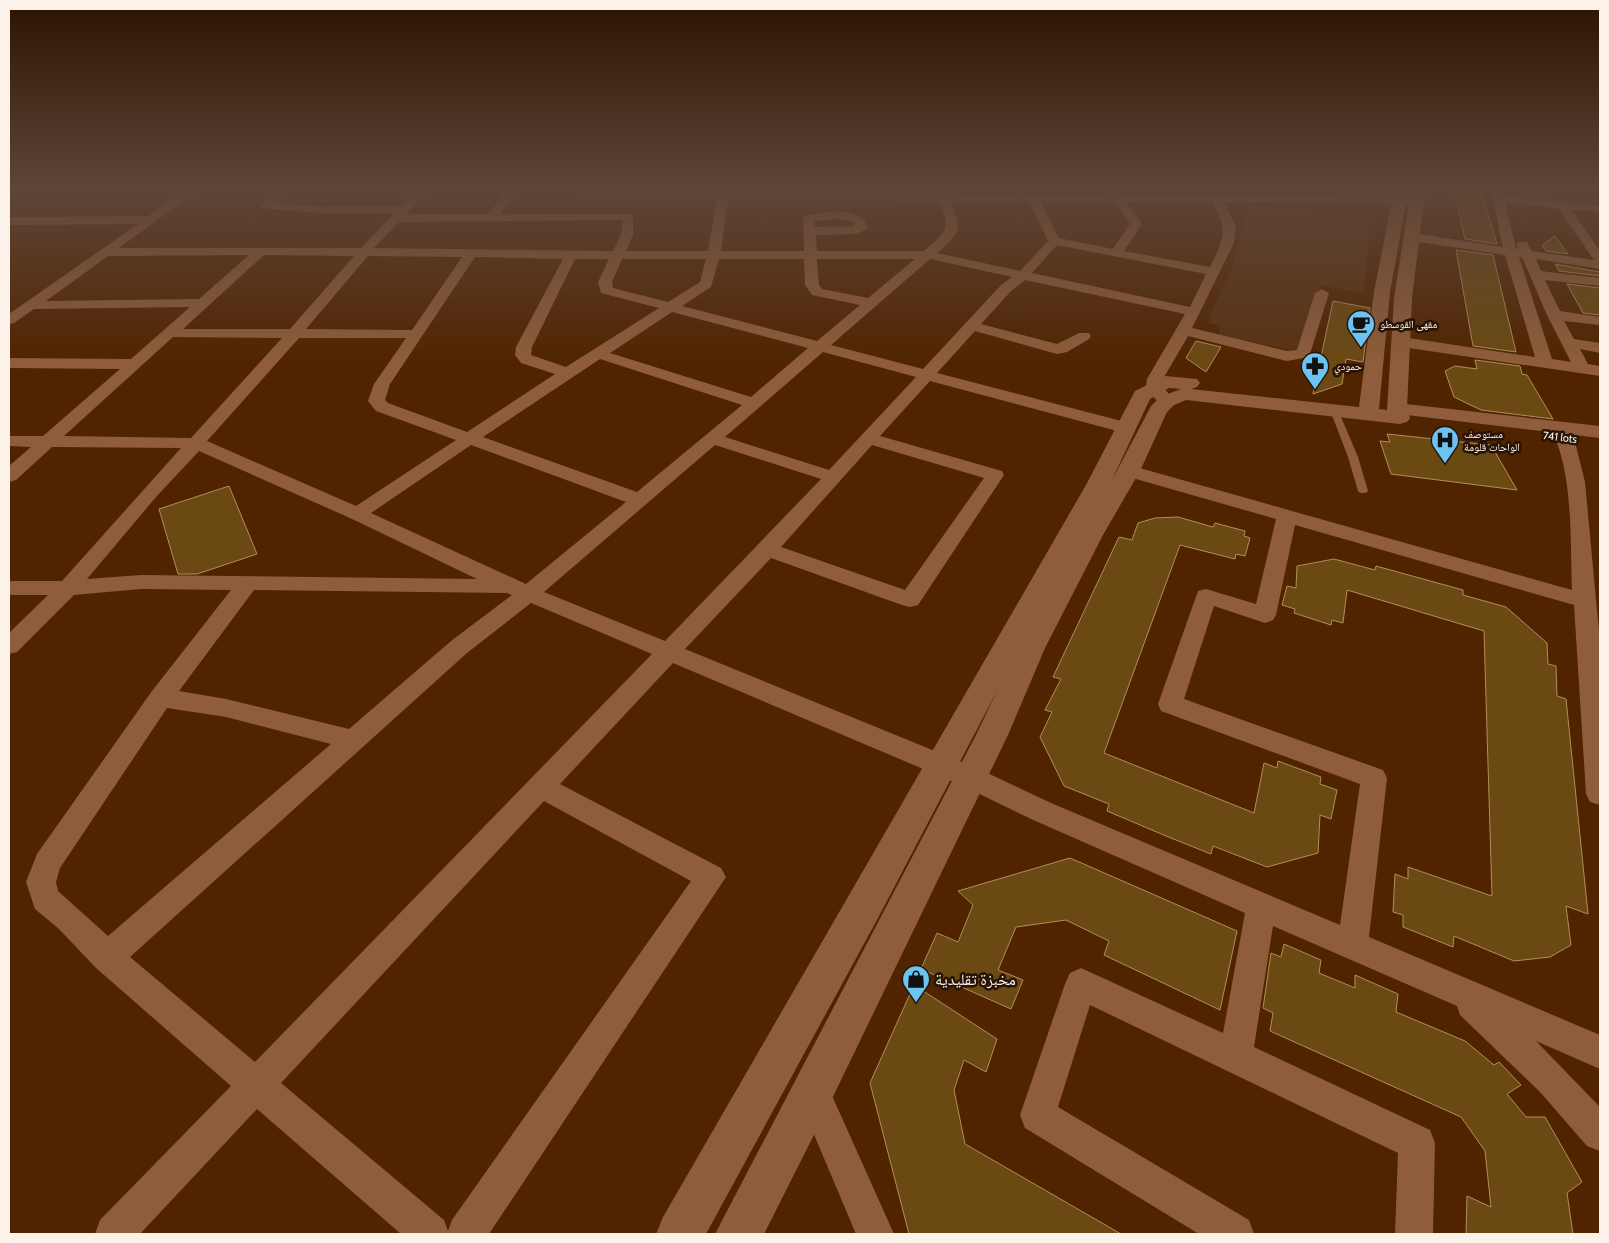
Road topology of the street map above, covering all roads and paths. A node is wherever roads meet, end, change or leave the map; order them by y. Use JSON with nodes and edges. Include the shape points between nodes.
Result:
{"nodes":[{"id":1,"x":111,"y":249,"type":"edge"},
{"id":2,"x":366,"y":249,"type":"edge"},
{"id":3,"x":620,"y":249,"type":"edge"},
{"id":4,"x":715,"y":249,"type":"edge"},
{"id":5,"x":811,"y":249,"type":"edge"},
{"id":6,"x":933,"y":249,"type":"edge"},
{"id":7,"x":1047,"y":249,"type":"edge"},
{"id":8,"x":1099,"y":249,"type":"edge"},
{"id":9,"x":1118,"y":249,"type":"edge"},
{"id":10,"x":1225,"y":249,"type":"edge"},
{"id":11,"x":1390,"y":249,"type":"edge"},
{"id":12,"x":1410,"y":249,"type":"edge"},
{"id":13,"x":1487,"y":249,"type":"edge"},
{"id":14,"x":1510,"y":249,"type":"edge"},
{"id":15,"x":1525,"y":249,"type":"edge"},
{"id":16,"x":107,"y":252,"type":"junction"},
{"id":17,"x":260,"y":252,"type":"junction"},
{"id":18,"x":1116,"y":252,"type":"junction"},
{"id":19,"x":362,"y":253,"type":"junction"},
{"id":20,"x":1511,"y":253,"type":"junction"},
{"id":21,"x":471,"y":254,"type":"junction"},
{"id":22,"x":571,"y":255,"type":"junction"},
{"id":23,"x":617,"y":255,"type":"junction"},
{"id":24,"x":714,"y":255,"type":"junction"},
{"id":25,"x":811,"y":255,"type":"junction"},
{"id":26,"x":927,"y":255,"type":"junction"},
{"id":27,"x":1528,"y":255,"type":"junction"},
{"id":28,"x":1600,"y":265,"type":"edge"},
{"id":29,"x":1214,"y":272,"type":"junction"},
{"id":30,"x":1023,"y":275,"type":"junction"},
{"id":31,"x":1537,"y":275,"type":"junction"},
{"id":32,"x":1600,"y":282,"type":"edge"},
{"id":33,"x":1322,"y":293,"type":"dead end"},
{"id":34,"x":202,"y":303,"type":"junction"},
{"id":35,"x":871,"y":303,"type":"junction"},
{"id":36,"x":9,"y":305,"type":"edge"},
{"id":37,"x":31,"y":305,"type":"junction"},
{"id":38,"x":670,"y":308,"type":"junction"},
{"id":39,"x":1194,"y":312,"type":"junction"},
{"id":40,"x":1554,"y":315,"type":"junction"},
{"id":41,"x":9,"y":320,"type":"edge"},
{"id":42,"x":1600,"y":321,"type":"edge"},
{"id":43,"x":972,"y":326,"type":"junction"},
{"id":44,"x":1183,"y":330,"type":"junction"},
{"id":45,"x":170,"y":333,"type":"junction"},
{"id":46,"x":295,"y":333,"type":"junction"},
{"id":47,"x":416,"y":334,"type":"junction"},
{"id":48,"x":1084,"y":336,"type":"dead end"},
{"id":49,"x":1402,"y":342,"type":"junction"},
{"id":50,"x":1568,"y":343,"type":"junction"},
{"id":51,"x":818,"y":346,"type":"junction"},
{"id":52,"x":1600,"y":348,"type":"edge"},
{"id":53,"x":599,"y":354,"type":"junction"},
{"id":54,"x":9,"y":363,"type":"edge"},
{"id":55,"x":1545,"y":363,"type":"junction"},
{"id":56,"x":135,"y":364,"type":"junction"},
{"id":57,"x":1582,"y":368,"type":"junction"},
{"id":58,"x":1600,"y":371,"type":"edge"},
{"id":59,"x":567,"y":373,"type":"junction"},
{"id":60,"x":926,"y":375,"type":"junction"},
{"id":61,"x":1161,"y":394,"type":"junction"},
{"id":62,"x":754,"y":403,"type":"junction"},
{"id":63,"x":1334,"y":410,"type":"junction"},
{"id":64,"x":1384,"y":411,"type":"junction"},
{"id":65,"x":1127,"y":428,"type":"junction"},
{"id":66,"x":1600,"y":432,"type":"edge"},
{"id":67,"x":1562,"y":433,"type":"junction"},
{"id":68,"x":868,"y":438,"type":"junction"},
{"id":69,"x":468,"y":439,"type":"junction"},
{"id":70,"x":714,"y":439,"type":"junction"},
{"id":71,"x":50,"y":440,"type":"junction"},
{"id":72,"x":9,"y":441,"type":"edge"},
{"id":73,"x":1600,"y":442,"type":"edge"},
{"id":74,"x":196,"y":443,"type":"junction"},
{"id":75,"x":1129,"y":471,"type":"junction"},
{"id":76,"x":9,"y":476,"type":"edge"},
{"id":77,"x":834,"y":476,"type":"junction"},
{"id":78,"x":1363,"y":491,"type":"dead end"},
{"id":79,"x":640,"y":500,"type":"junction"},
{"id":80,"x":357,"y":514,"type":"junction"},
{"id":81,"x":1287,"y":516,"type":"junction"},
{"id":82,"x":767,"y":550,"type":"junction"},
{"id":83,"x":1591,"y":556,"type":"edge"},
{"id":84,"x":247,"y":584,"type":"junction"},
{"id":85,"x":9,"y":588,"type":"edge"},
{"id":86,"x":68,"y":588,"type":"junction"},
{"id":87,"x":521,"y":590,"type":"junction"},
{"id":88,"x":1584,"y":601,"type":"junction"},
{"id":89,"x":9,"y":646,"type":"edge"},
{"id":90,"x":669,"y":652,"type":"junction"},
{"id":91,"x":162,"y":698,"type":"junction"},
{"id":92,"x":354,"y":740,"type":"junction"},
{"id":93,"x":1599,"y":746,"type":"edge"},
{"id":94,"x":940,"y":765,"type":"junction"},
{"id":95,"x":970,"y":777,"type":"junction"},
{"id":96,"x":540,"y":786,"type":"junction"},
{"id":97,"x":1600,"y":794,"type":"edge"},
{"id":98,"x":1261,"y":906,"type":"junction"},
{"id":99,"x":1353,"y":944,"type":"junction"},
{"id":100,"x":107,"y":957,"type":"junction"},
{"id":101,"x":1462,"y":994,"type":"junction"},
{"id":102,"x":1600,"y":1052,"type":"edge"},
{"id":103,"x":1236,"y":1056,"type":"junction"},
{"id":104,"x":256,"y":1084,"type":"junction"},
{"id":105,"x":813,"y":1092,"type":"junction"},
{"id":106,"x":1600,"y":1133,"type":"edge"},
{"id":107,"x":114,"y":1234,"type":"edge"},
{"id":108,"x":430,"y":1234,"type":"edge"},
{"id":109,"x":466,"y":1234,"type":"edge"},
{"id":110,"x":680,"y":1234,"type":"edge"},
{"id":111,"x":739,"y":1234,"type":"edge"},
{"id":112,"x":875,"y":1234,"type":"edge"},
{"id":113,"x":1235,"y":1234,"type":"edge"},
{"id":114,"x":1414,"y":1234,"type":"edge"}],
"edges":[{"from":1,"to":16,"type":"street"},
{"from":2,"to":19,"type":"street"},
{"from":3,"to":23,"type":"street"},
{"from":4,"to":24,"type":"street"},
{"from":5,"to":25,"type":"street"},
{"from":6,"to":26,"type":"street"},
{"from":7,"to":30,"type":"street"},
{"from":8,"to":18,"type":"street"},
{"from":9,"to":18,"type":"street"},
{"from":10,"to":29,"type":"street"},
{"from":11,"to":64,"type":"main road","via":[[1377,350]]},
{"from":12,"to":49,"type":"main road","via":[[1403,298]]},
{"from":13,"to":20,"type":"street"},
{"from":14,"to":20,"type":"street"},
{"from":15,"to":27,"type":"street"},
{"from":16,"to":17,"type":"street"},
{"from":16,"to":37,"type":"street"},
{"from":17,"to":19,"type":"street"},
{"from":17,"to":34,"type":"street"},
{"from":18,"to":29,"type":"street"},
{"from":19,"to":21,"type":"street"},
{"from":19,"to":46,"type":"street"},
{"from":20,"to":27,"type":"street"},
{"from":20,"to":55,"type":"street"},
{"from":21,"to":22,"type":"street"},
{"from":21,"to":47,"type":"street"},
{"from":22,"to":23,"type":"street"},
{"from":22,"to":59,"type":"street","via":[[524,347],[523,355],[527,360]]},
{"from":23,"to":24,"type":"street"},
{"from":23,"to":38,"type":"street","via":[[605,282],[606,290]]},
{"from":24,"to":25,"type":"street"},
{"from":24,"to":38,"type":"street","via":[[706,284]]},
{"from":25,"to":26,"type":"street"},
{"from":25,"to":35,"type":"street","via":[[814,290]]},
{"from":26,"to":30,"type":"street"},
{"from":26,"to":35,"type":"street"},
{"from":27,"to":28,"type":"street"},
{"from":27,"to":31,"type":"street"},
{"from":29,"to":39,"type":"street"},
{"from":30,"to":39,"type":"street"},
{"from":30,"to":43,"type":"street","via":[[1006,288]]},
{"from":31,"to":32,"type":"street"},
{"from":31,"to":40,"type":"street"},
{"from":33,"to":44,"type":"street","via":[[1304,354],[1297,356]]},
{"from":34,"to":37,"type":"street"},
{"from":34,"to":45,"type":"street"},
{"from":35,"to":51,"type":"street"},
{"from":36,"to":37,"type":"street"},
{"from":37,"to":41,"type":"street"},
{"from":38,"to":51,"type":"street"},
{"from":38,"to":53,"type":"street"},
{"from":39,"to":44,"type":"street"},
{"from":40,"to":42,"type":"street"},
{"from":40,"to":50,"type":"street"},
{"from":43,"to":48,"type":"street","via":[[1062,349]]},
{"from":43,"to":60,"type":"street"},
{"from":44,"to":61,"type":"street","via":[[1156,374]]},
{"from":45,"to":46,"type":"street"},
{"from":45,"to":56,"type":"street"},
{"from":46,"to":47,"type":"street"},
{"from":46,"to":74,"type":"street"},
{"from":47,"to":69,"type":"street","via":[[382,384],[376,402]]},
{"from":49,"to":55,"type":"street"},
{"from":49,"to":64,"type":"main road"},
{"from":50,"to":52,"type":"street"},
{"from":50,"to":57,"type":"street"},
{"from":51,"to":60,"type":"street"},
{"from":51,"to":62,"type":"street"},
{"from":53,"to":59,"type":"street"},
{"from":53,"to":62,"type":"street"},
{"from":54,"to":56,"type":"street"},
{"from":55,"to":57,"type":"street"},
{"from":56,"to":71,"type":"street"},
{"from":57,"to":58,"type":"street"},
{"from":59,"to":69,"type":"street"},
{"from":60,"to":65,"type":"street"},
{"from":60,"to":68,"type":"street"},
{"from":61,"to":63,"type":"main road"},
{"from":61,"to":64,"type":"main road","via":[[1165,382],[1182,382]]},
{"from":61,"to":65,"type":"main road","via":[[1142,396]]},
{"from":61,"to":75,"type":"main road","via":[[1158,410]]},
{"from":62,"to":70,"type":"street"},
{"from":63,"to":64,"type":"main road"},
{"from":63,"to":78,"type":"lane"},
{"from":64,"to":67,"type":"main road","name":"741 lots"},
{"from":65,"to":94,"type":"main road"},
{"from":66,"to":67,"type":"main road"},
{"from":67,"to":73,"type":"main road","name":"741 lots"},
{"from":67,"to":83,"type":"street"},
{"from":68,"to":77,"type":"street"},
{"from":68,"to":82,"type":"street","via":[[995,475],[910,600]]},
{"from":69,"to":79,"type":"street"},
{"from":69,"to":80,"type":"street"},
{"from":70,"to":77,"type":"street"},
{"from":70,"to":79,"type":"street"},
{"from":71,"to":72,"type":"street"},
{"from":71,"to":74,"type":"street"},
{"from":71,"to":76,"type":"street"},
{"from":74,"to":80,"type":"street"},
{"from":74,"to":86,"type":"street"},
{"from":75,"to":81,"type":"street"},
{"from":75,"to":95,"type":"main road","via":[[1031,648]]},
{"from":77,"to":82,"type":"street"},
{"from":79,"to":87,"type":"street"},
{"from":80,"to":87,"type":"street"},
{"from":81,"to":88,"type":"street"},
{"from":81,"to":99,"type":"street","via":[[1265,615],[1206,596],[1170,704],[1374,778]]},
{"from":82,"to":90,"type":"street"},
{"from":83,"to":88,"type":"street"},
{"from":84,"to":86,"type":"street","via":[[141,582]]},
{"from":84,"to":87,"type":"street","via":[[364,583]]},
{"from":84,"to":91,"type":"street"},
{"from":85,"to":86,"type":"street"},
{"from":86,"to":89,"type":"street"},
{"from":87,"to":90,"type":"street"},
{"from":87,"to":92,"type":"street"},
{"from":88,"to":93,"type":"street"},
{"from":90,"to":94,"type":"street"},
{"from":90,"to":96,"type":"street"},
{"from":91,"to":92,"type":"street","via":[[226,708]]},
{"from":91,"to":100,"type":"street","via":[[47,863],[41,882],[46,899]]},
{"from":92,"to":100,"type":"street"},
{"from":93,"to":97,"type":"street"},
{"from":94,"to":95,"type":"street"},
{"from":94,"to":110,"type":"main road","via":[[865,906]]},
{"from":95,"to":98,"type":"street"},
{"from":95,"to":105,"type":"main road"},
{"from":96,"to":104,"type":"street"},
{"from":96,"to":109,"type":"street","via":[[711,877]]},
{"from":98,"to":99,"type":"street"},
{"from":98,"to":103,"type":"street"},
{"from":99,"to":101,"type":"street"},
{"from":100,"to":104,"type":"street"},
{"from":101,"to":102,"type":"street"},
{"from":101,"to":106,"type":"street","via":[[1552,1080]]},
{"from":103,"to":113,"type":"street","via":[[1081,984],[1038,1115]]},
{"from":103,"to":114,"type":"street","via":[[1417,1143]]},
{"from":104,"to":107,"type":"street"},
{"from":104,"to":108,"type":"street"},
{"from":105,"to":111,"type":"main road"},
{"from":105,"to":112,"type":"street"}]}
